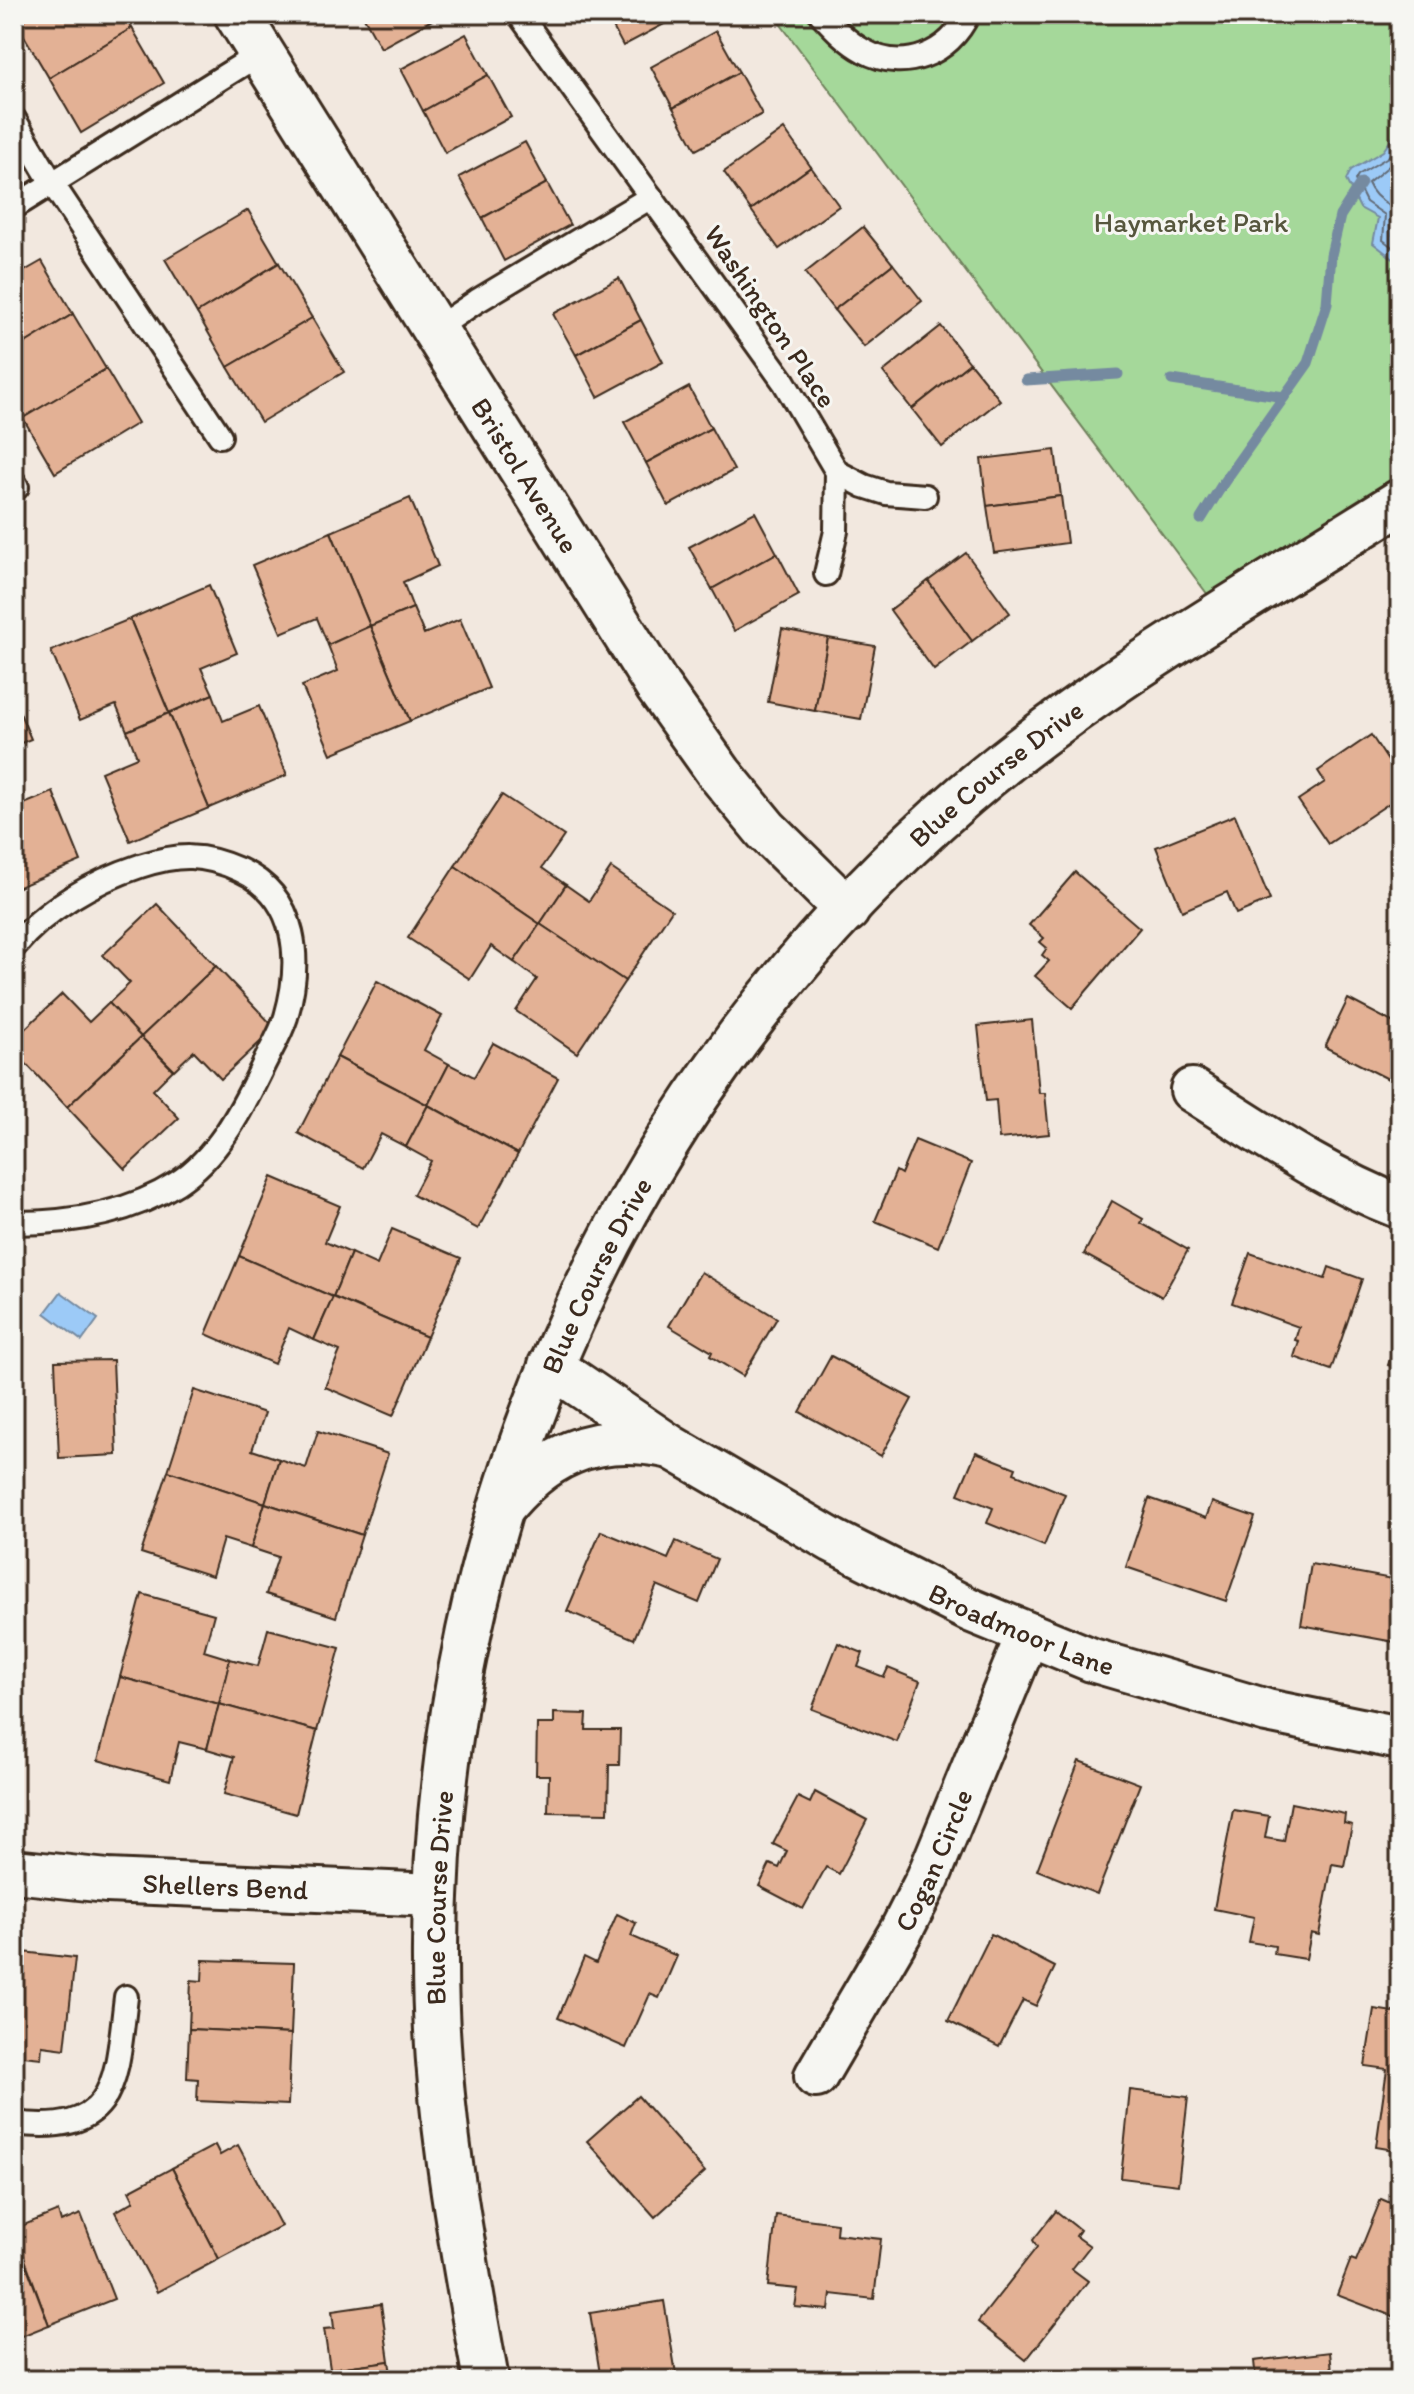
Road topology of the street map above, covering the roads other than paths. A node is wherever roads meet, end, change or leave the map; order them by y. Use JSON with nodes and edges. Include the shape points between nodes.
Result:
{"nodes":[{"id":1,"x":237,"y":14,"type":"edge"},
{"id":2,"x":519,"y":14,"type":"edge"},
{"id":3,"x":821,"y":14,"type":"edge"},
{"id":4,"x":968,"y":14,"type":"edge"},
{"id":5,"x":261,"y":53,"type":"junction"},
{"id":6,"x":14,"y":119,"type":"edge"},
{"id":7,"x":52,"y":183,"type":"junction"},
{"id":8,"x":651,"y":197,"type":"junction"},
{"id":9,"x":14,"y":207,"type":"edge"},
{"id":10,"x":434,"y":330,"type":"junction"},
{"id":11,"x":220,"y":436,"type":"dead end"},
{"id":12,"x":837,"y":472,"type":"junction"},
{"id":13,"x":925,"y":496,"type":"dead end"},
{"id":14,"x":1400,"y":502,"type":"edge"},
{"id":15,"x":826,"y":574,"type":"dead end"},
{"id":16,"x":847,"y":910,"type":"junction"},
{"id":17,"x":14,"y":947,"type":"edge"},
{"id":18,"x":1192,"y":1090,"type":"dead end"},
{"id":19,"x":1400,"y":1207,"type":"edge"},
{"id":20,"x":14,"y":1223,"type":"edge"},
{"id":21,"x":550,"y":1365,"type":"junction"},
{"id":22,"x":671,"y":1447,"type":"junction"},
{"id":23,"x":498,"y":1513,"type":"junction"},
{"id":24,"x":1028,"y":1634,"type":"junction"},
{"id":25,"x":1400,"y":1738,"type":"edge"},
{"id":26,"x":14,"y":1871,"type":"edge"},
{"id":27,"x":435,"y":1895,"type":"junction"},
{"id":28,"x":126,"y":1997,"type":"dead end"},
{"id":29,"x":816,"y":2076,"type":"dead end"},
{"id":30,"x":14,"y":2123,"type":"edge"},
{"id":31,"x":486,"y":2380,"type":"edge"}],
"edges":[{"from":1,"to":5,"type":"main road","name":"Bristol Avenue"},
{"from":2,"to":8,"type":"lane","name":"Washington Place"},
{"from":3,"to":4,"type":"lane","via":[[849,41],[886,59],[929,55],[960,32]]},
{"from":5,"to":7,"type":"lane"},
{"from":5,"to":10,"type":"main road","name":"Bristol Avenue"},
{"from":6,"to":7,"type":"lane"},
{"from":7,"to":9,"type":"lane"},
{"from":7,"to":11,"type":"lane"},
{"from":8,"to":10,"type":"lane"},
{"from":8,"to":12,"type":"lane","name":"Washington Place","via":[[784,382]]},
{"from":10,"to":16,"type":"main road","name":"Bristol Avenue","via":[[658,687],[766,830]]},
{"from":12,"to":13,"type":"lane","via":[[886,493]]},
{"from":12,"to":15,"type":"lane","via":[[836,531]]},
{"from":14,"to":16,"type":"main road","name":"Blue Course Drive","via":[[1046,733],[966,794]]},
{"from":16,"to":21,"type":"main road","name":"Blue Course Drive","via":[[781,984],[694,1100],[638,1188]]},
{"from":17,"to":20,"type":"lane","via":[[44,916],[110,876],[169,857],[216,859],[256,877],[279,899],[296,973],[285,1019],[239,1114],[207,1158],[177,1183],[130,1205],[82,1220]]},
{"from":18,"to":19,"type":"street","via":[[1297,1157]]},
{"from":21,"to":22,"type":"street","name":"Broadmoor Lane"},
{"from":21,"to":23,"type":"main road","name":"Blue Course Drive"},
{"from":22,"to":23,"type":"street","name":"Broadmoor Lane","via":[[607,1442],[572,1453],[525,1480]]},
{"from":22,"to":24,"type":"street","name":"Broadmoor Lane","via":[[833,1541]]},
{"from":23,"to":27,"type":"main road","name":"Blue Course Drive","via":[[455,1695]]},
{"from":24,"to":25,"type":"street","name":"Broadmoor Lane","via":[[1092,1660],[1267,1711]]},
{"from":24,"to":29,"type":"street","name":"Cogan Circle","via":[[928,1878]]},
{"from":26,"to":27,"type":"street","name":"Shellers Bend","via":[[107,1881]]},
{"from":27,"to":31,"type":"main road","name":"Blue Course Drive","via":[[441,2098]]},
{"from":28,"to":30,"type":"lane","via":[[114,2082],[103,2102],[60,2125]]}]}
